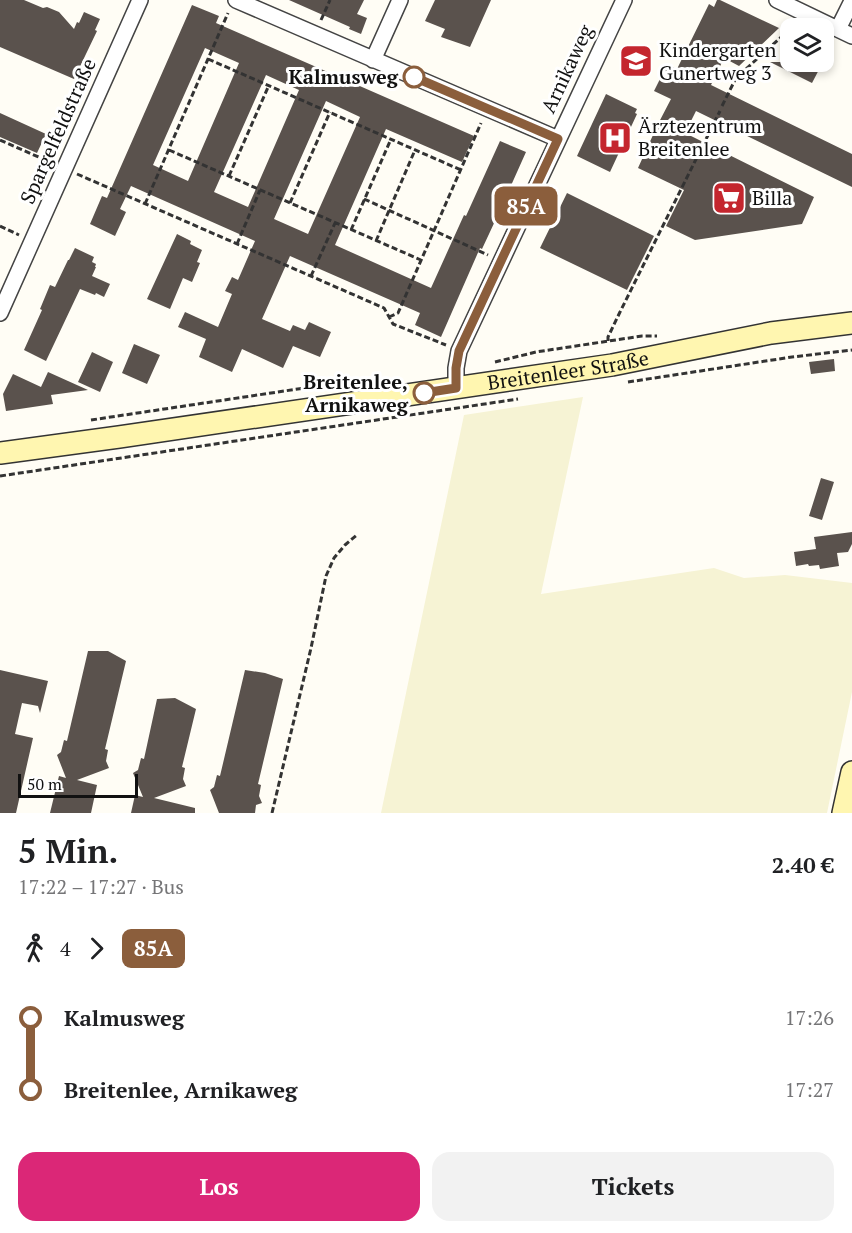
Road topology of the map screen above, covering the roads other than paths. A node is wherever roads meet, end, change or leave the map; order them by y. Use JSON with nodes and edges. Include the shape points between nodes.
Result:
{"nodes":[{"id":1,"x":140,"y":0,"type":"edge"},
{"id":2,"x":400,"y":0,"type":"edge"},
{"id":3,"x":624,"y":0,"type":"edge"},
{"id":4,"x":777,"y":0,"type":"edge"},
{"id":5,"x":852,"y":0,"type":"edge"},
{"id":6,"x":233,"y":3,"type":"edge"},
{"id":7,"x":838,"y":29,"type":"junction"},
{"id":8,"x":852,"y":36,"type":"edge"},
{"id":9,"x":373,"y":60,"type":"junction"},
{"id":10,"x":558,"y":139,"type":"junction"},
{"id":11,"x":0,"y":313,"type":"edge"},
{"id":12,"x":852,"y":323,"type":"edge"},
{"id":13,"x":456,"y":388,"type":"junction"},
{"id":14,"x":0,"y":453,"type":"edge"},
{"id":15,"x":852,"y":772,"type":"edge"},
{"id":16,"x":843,"y":813,"type":"edge"}],
"edges":[{"from":1,"to":11,"type":"street","name":"Spargelfeldstraße"},
{"from":2,"to":9,"type":"street"},
{"from":3,"to":10,"type":"street","name":"Arnikaweg"},
{"from":4,"to":7,"type":"street"},
{"from":5,"to":7,"type":"street"},
{"from":6,"to":9,"type":"street"},
{"from":7,"to":8,"type":"street"},
{"from":9,"to":10,"type":"street"},
{"from":10,"to":13,"type":"street","name":"Arnikaweg","via":[[459,351]]},
{"from":12,"to":13,"type":"main road","name":"Breitenleer Straße","via":[[771,333],[612,365]]},
{"from":13,"to":14,"type":"main road","name":"Breitenleer Straße"},
{"from":15,"to":16,"type":"main road"}]}
